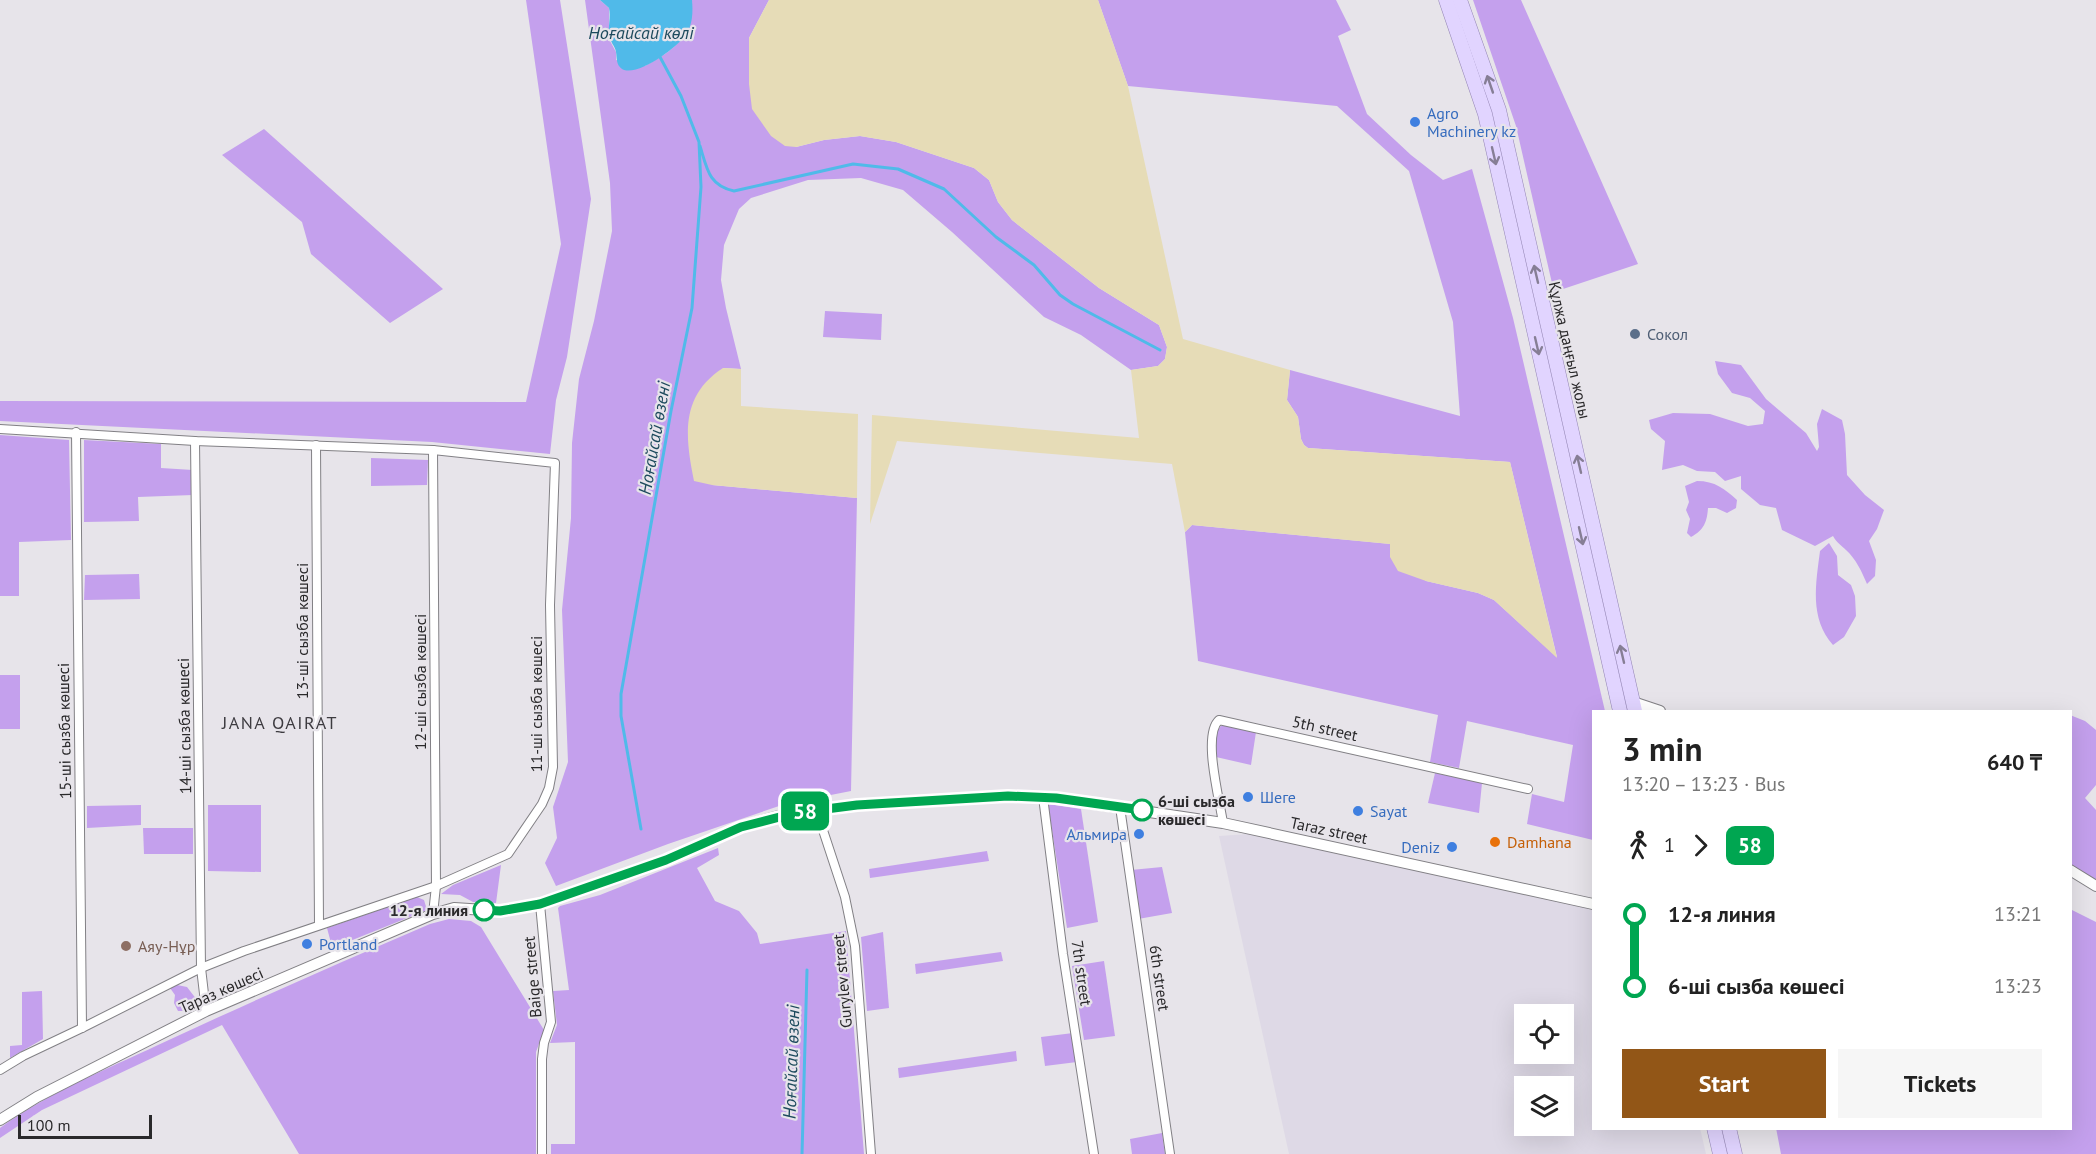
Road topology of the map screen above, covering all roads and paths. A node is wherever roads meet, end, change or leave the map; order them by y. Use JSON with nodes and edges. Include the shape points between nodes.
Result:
{"nodes":[{"id":1,"x":1446,"y":0,"type":"edge"},
{"id":2,"x":1460,"y":0,"type":"edge"},
{"id":3,"x":0,"y":429,"type":"edge"},
{"id":4,"x":75,"y":432,"type":"junction"},
{"id":5,"x":195,"y":441,"type":"junction"},
{"id":6,"x":316,"y":446,"type":"junction"},
{"id":7,"x":433,"y":450,"type":"junction"},
{"id":8,"x":1634,"y":707,"type":"edge"},
{"id":9,"x":1620,"y":710,"type":"edge"},
{"id":10,"x":1654,"y":710,"type":"edge"},
{"id":11,"x":1528,"y":789,"type":"dead end"},
{"id":12,"x":1043,"y":797,"type":"junction"},
{"id":13,"x":1120,"y":807,"type":"junction"},
{"id":14,"x":816,"y":809,"type":"junction"},
{"id":15,"x":1223,"y":823,"type":"junction"},
{"id":16,"x":2072,"y":871,"type":"edge"},
{"id":17,"x":436,"y":886,"type":"junction"},
{"id":18,"x":2096,"y":886,"type":"edge"},
{"id":19,"x":540,"y":904,"type":"junction"},
{"id":20,"x":1592,"y":904,"type":"edge"},
{"id":21,"x":433,"y":914,"type":"junction"},
{"id":22,"x":319,"y":925,"type":"junction"},
{"id":23,"x":201,"y":968,"type":"junction"},
{"id":24,"x":207,"y":1011,"type":"junction"},
{"id":25,"x":82,"y":1029,"type":"junction"},
{"id":26,"x":0,"y":1070,"type":"edge"},
{"id":27,"x":0,"y":1120,"type":"edge"},
{"id":28,"x":1714,"y":1130,"type":"edge"},
{"id":29,"x":1729,"y":1130,"type":"edge"},
{"id":30,"x":542,"y":1154,"type":"edge"},
{"id":31,"x":871,"y":1154,"type":"edge"},
{"id":32,"x":1094,"y":1154,"type":"edge"},
{"id":33,"x":1170,"y":1154,"type":"edge"},
{"id":34,"x":1720,"y":1154,"type":"edge"},
{"id":35,"x":1735,"y":1154,"type":"edge"}],
"edges":[{"from":1,"to":9,"type":"main road","name":"Құлжа даңғыл жолы","one_way":true,"via":[[1485,114]]},
{"from":8,"to":2,"type":"main road","name":"Құлжа даңғыл жолы","one_way":true,"via":[[1499,110]]},
{"from":3,"to":4,"type":"street"},
{"from":4,"to":5,"type":"street"},
{"from":4,"to":25,"type":"street","name":"15-ші сызба көшесі"},
{"from":5,"to":6,"type":"street"},
{"from":5,"to":23,"type":"street","name":"14-ші сызба көшесі"},
{"from":6,"to":7,"type":"street"},
{"from":6,"to":22,"type":"street","name":"13-ші сызба көшесі"},
{"from":7,"to":17,"type":"street","name":"12-ші сызба көшесі"},
{"from":7,"to":17,"type":"street","name":"11-ші сызба көшесі","via":[[555,463],[550,605],[553,767],[549,788],[508,854]]},
{"from":8,"to":10,"type":"street"},
{"from":11,"to":15,"type":"street","name":"5th street","via":[[1219,720],[1211,745]]},
{"from":12,"to":13,"type":"street","name":"Taraz street"},
{"from":12,"to":14,"type":"street","name":"Taraz street","via":[[981,796]]},
{"from":12,"to":32,"type":"street","name":"7th street"},
{"from":13,"to":15,"type":"street","name":"Taraz street"},
{"from":13,"to":33,"type":"street","name":"6th street"},
{"from":14,"to":19,"type":"street","name":"Taraz street","via":[[741,827],[666,860]]},
{"from":14,"to":31,"type":"street","name":"Gurylev street","via":[[845,897],[855,946]]},
{"from":15,"to":20,"type":"street","name":"Taraz street"},
{"from":16,"to":18,"type":"street"},
{"from":17,"to":21,"type":"street","name":"12-ші сызба көшесі"},
{"from":17,"to":22,"type":"street","name":"11-ші сызба көшесі"},
{"from":19,"to":21,"type":"street","name":"Тараз көшесі","via":[[500,911],[454,908]]},
{"from":19,"to":30,"type":"street","name":"Baige street","via":[[551,1022],[542,1059]]},
{"from":21,"to":24,"type":"street","name":"Тараз көшесі"},
{"from":22,"to":23,"type":"street","name":"11-ші сызба көшесі"},
{"from":23,"to":24,"type":"street","name":"14-ші сызба көшесі"},
{"from":23,"to":25,"type":"street","name":"11-ші сызба көшесі"},
{"from":24,"to":27,"type":"street","name":"Тараз көшесі","via":[[37,1097]]},
{"from":25,"to":26,"type":"street","name":"11-ші сызба көшесі"},
{"from":28,"to":34,"type":"main road"},
{"from":29,"to":35,"type":"main road"}]}
